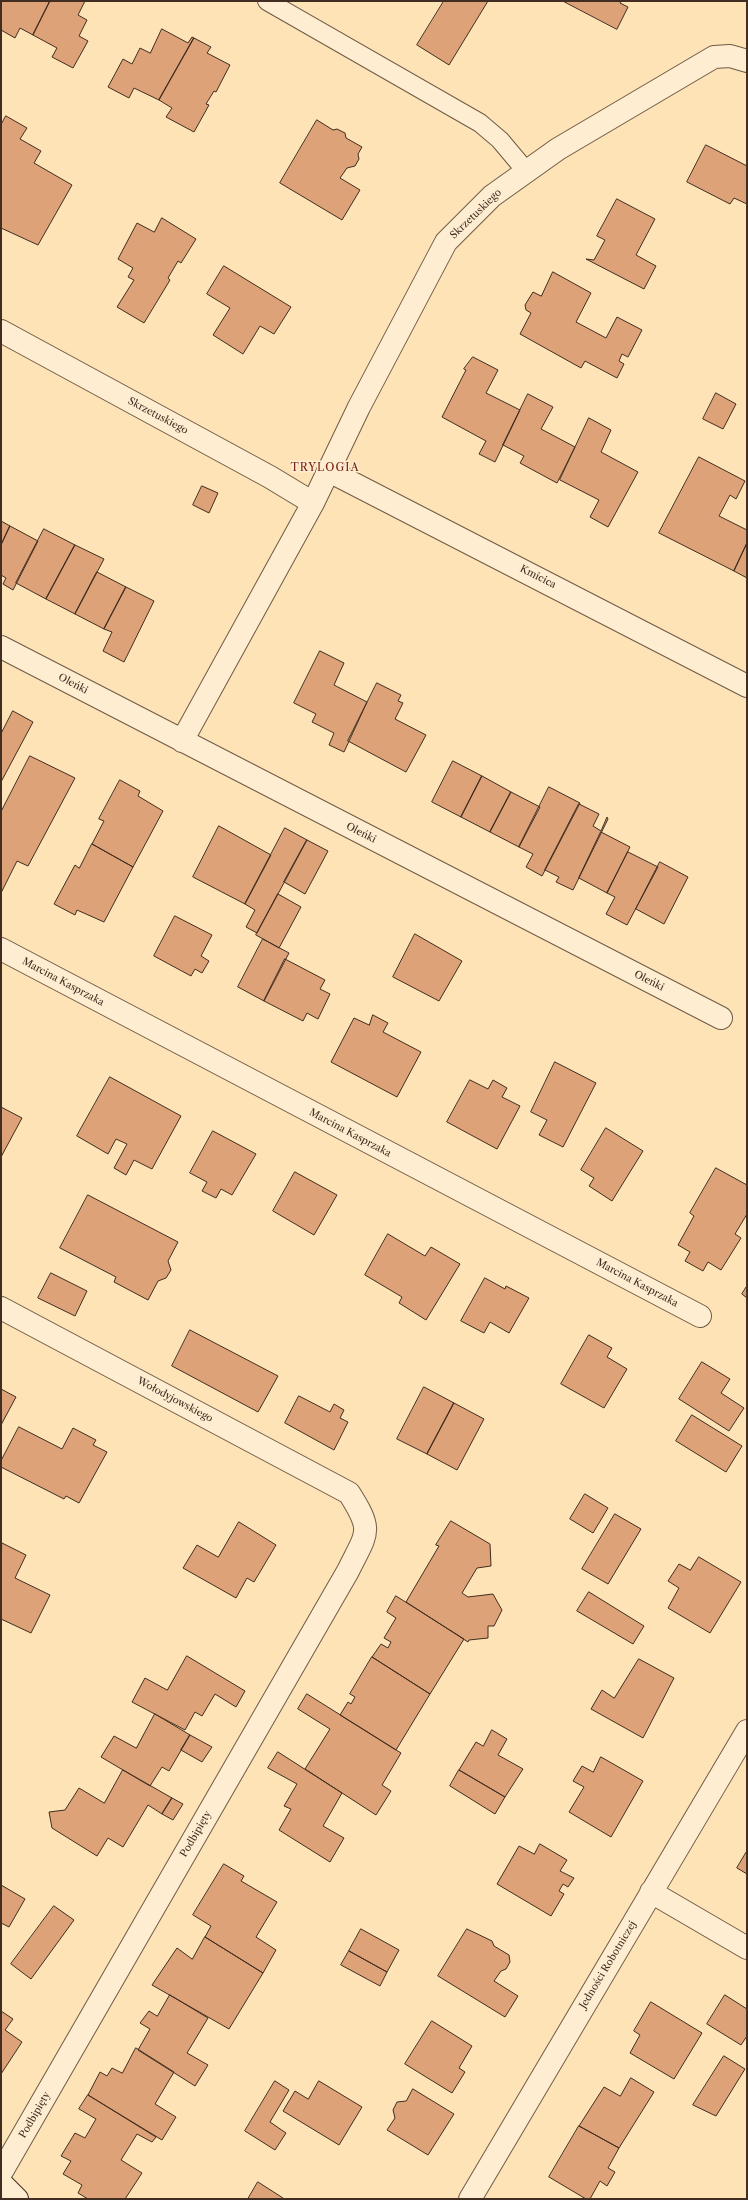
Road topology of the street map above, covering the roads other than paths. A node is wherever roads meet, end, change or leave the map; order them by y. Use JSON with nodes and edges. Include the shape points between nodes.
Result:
{"nodes":[{"id":1,"x":267,"y":1,"type":"edge"},
{"id":2,"x":747,"y":61,"type":"edge"},
{"id":3,"x":526,"y":171,"type":"junction"},
{"id":4,"x":1,"y":331,"type":"edge"},
{"id":5,"x":329,"y":471,"type":"junction"},
{"id":6,"x":313,"y":503,"type":"junction"},
{"id":7,"x":1,"y":647,"type":"edge"},
{"id":8,"x":747,"y":686,"type":"edge"},
{"id":9,"x":182,"y":741,"type":"junction"},
{"id":10,"x":1,"y":949,"type":"edge"},
{"id":11,"x":721,"y":1018,"type":"dead end"},
{"id":12,"x":1,"y":1308,"type":"edge"},
{"id":13,"x":700,"y":1316,"type":"dead end"},
{"id":14,"x":349,"y":1493,"type":"joint"},
{"id":15,"x":747,"y":1731,"type":"edge"},
{"id":16,"x":651,"y":1892,"type":"junction"},
{"id":17,"x":747,"y":1948,"type":"edge"},
{"id":18,"x":1,"y":2173,"type":"edge"},
{"id":19,"x":1,"y":2183,"type":"edge"},
{"id":20,"x":17,"y":2199,"type":"edge"},
{"id":21,"x":470,"y":2199,"type":"edge"}],
"edges":[{"from":1,"to":3,"type":"lane","via":[[480,123],[500,140]]},
{"from":2,"to":3,"type":"street","name":"Skrzetuskiego","via":[[730,56],[714,57],[558,149]]},
{"from":3,"to":5,"type":"street","name":"Skrzetuskiego","via":[[492,196],[446,242],[359,407]]},
{"from":4,"to":6,"type":"street","name":"Skrzetuskiego"},
{"from":5,"to":6,"type":"street","name":"Skrzetuskiego"},
{"from":5,"to":8,"type":"street","name":"Kmicica"},
{"from":6,"to":9,"type":"street","name":"Skrzetuskiego"},
{"from":7,"to":9,"type":"street","name":"Oleńki"},
{"from":9,"to":11,"type":"street","name":"Oleńki"},
{"from":10,"to":13,"type":"street","name":"Marcina Kasprzaka"},
{"from":12,"to":14,"type":"street","name":"Wołodyjowskiego"},
{"from":14,"to":18,"type":"street","name":"Podbipięty","via":[[364,1519],[367,1531],[348,1571]]},
{"from":15,"to":16,"type":"street","name":"Jedności Robotniczej"},
{"from":16,"to":17,"type":"street"},
{"from":16,"to":21,"type":"street","name":"Jedności Robotniczej"},
{"from":19,"to":20,"type":"street"}]}
